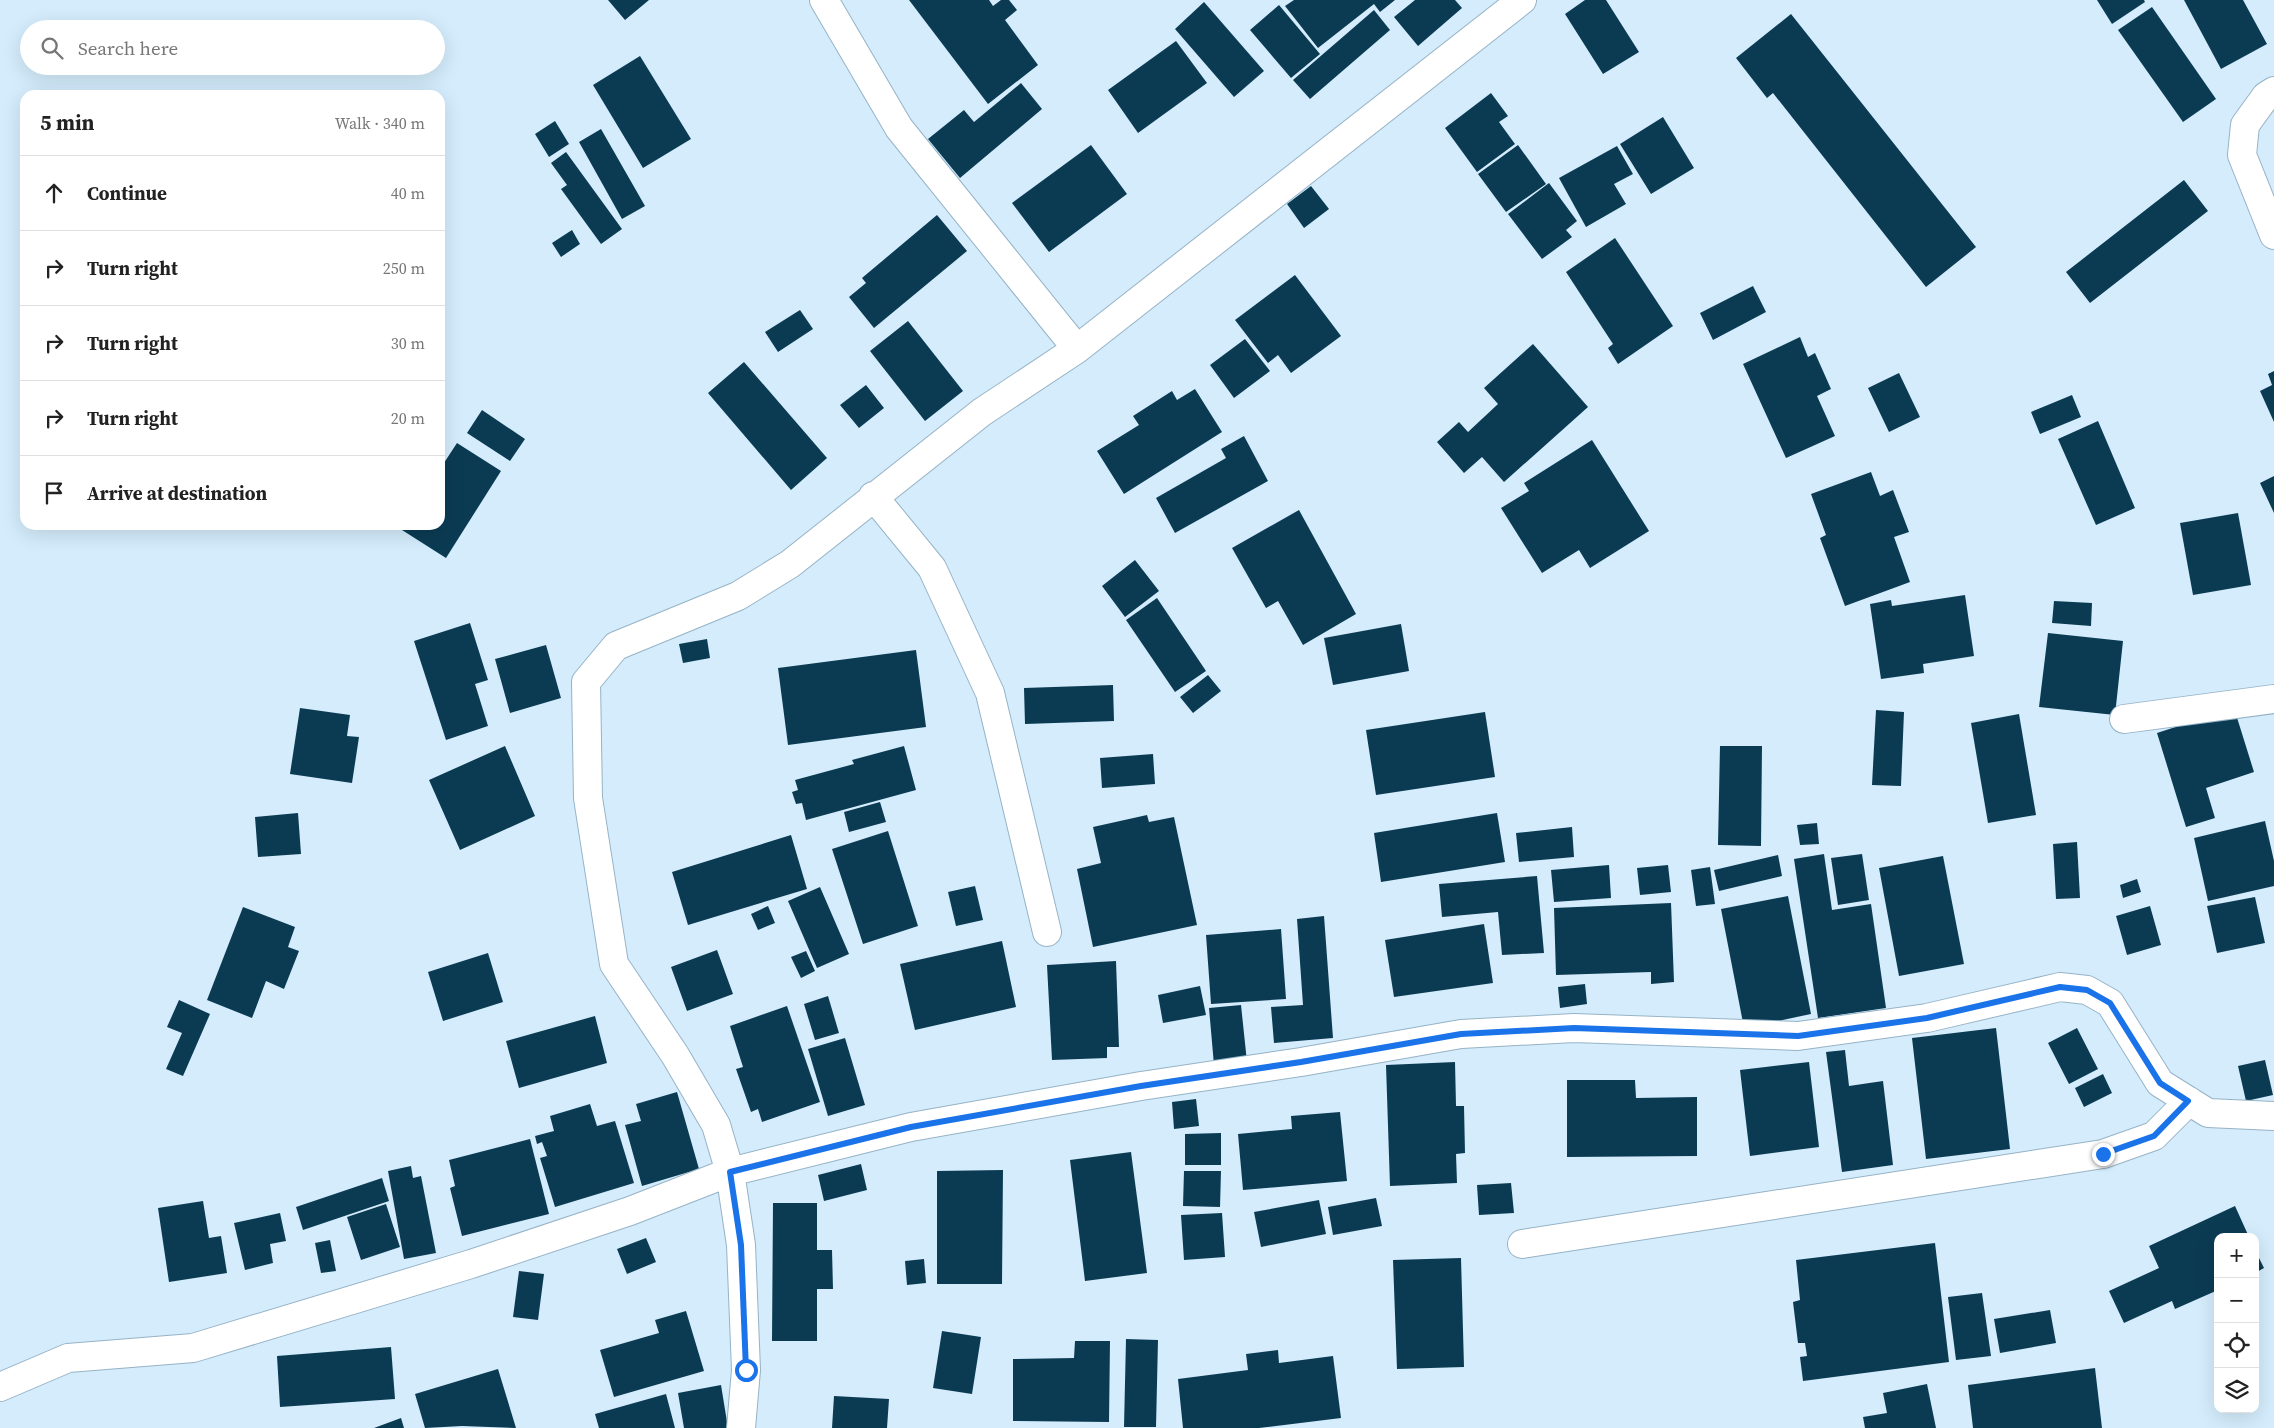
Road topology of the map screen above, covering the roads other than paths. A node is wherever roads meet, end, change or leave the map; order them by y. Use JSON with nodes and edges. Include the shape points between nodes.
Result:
{"nodes":[{"id":1,"x":824,"y":0,"type":"edge"},
{"id":2,"x":1522,"y":0,"type":"edge"},
{"id":3,"x":2274,"y":91,"type":"edge"},
{"id":4,"x":2274,"y":235,"type":"edge"},
{"id":5,"x":1077,"y":349,"type":"junction"},
{"id":6,"x":873,"y":496,"type":"junction"},
{"id":7,"x":2274,"y":699,"type":"edge"},
{"id":8,"x":2124,"y":719,"type":"dead end"},
{"id":9,"x":1047,"y":932,"type":"dead end"},
{"id":10,"x":2188,"y":1101,"type":"junction"},
{"id":11,"x":2274,"y":1116,"type":"edge"},
{"id":12,"x":730,"y":1172,"type":"junction"},
{"id":13,"x":1522,"y":1244,"type":"dead end"},
{"id":14,"x":0,"y":1387,"type":"edge"},
{"id":15,"x":741,"y":1428,"type":"edge"}],
"edges":[{"from":1,"to":5,"type":"street","via":[[898,128]]},
{"from":2,"to":5,"type":"street"},
{"from":3,"to":4,"type":"street","via":[[2266,96],[2246,125],[2242,155]]},
{"from":5,"to":6,"type":"street","via":[[982,412]]},
{"from":6,"to":9,"type":"street","via":[[932,568],[990,693]]},
{"from":6,"to":12,"type":"street","via":[[790,564],[738,596],[616,646],[586,682],[588,798],[614,964],[716,1124]]},
{"from":7,"to":8,"type":"street"},
{"from":10,"to":11,"type":"street","via":[[2208,1113]]},
{"from":10,"to":12,"type":"street","via":[[2160,1083],[2110,1003],[2087,990],[2060,987],[1927,1018],[1798,1036],[1574,1028],[1461,1034],[911,1127]]},
{"from":10,"to":13,"type":"street","via":[[2154,1136],[2103,1154]]},
{"from":12,"to":14,"type":"street","via":[[630,1211],[470,1264],[193,1348],[68,1358]]},
{"from":12,"to":15,"type":"street","via":[[741,1245],[746,1370]]}]}
